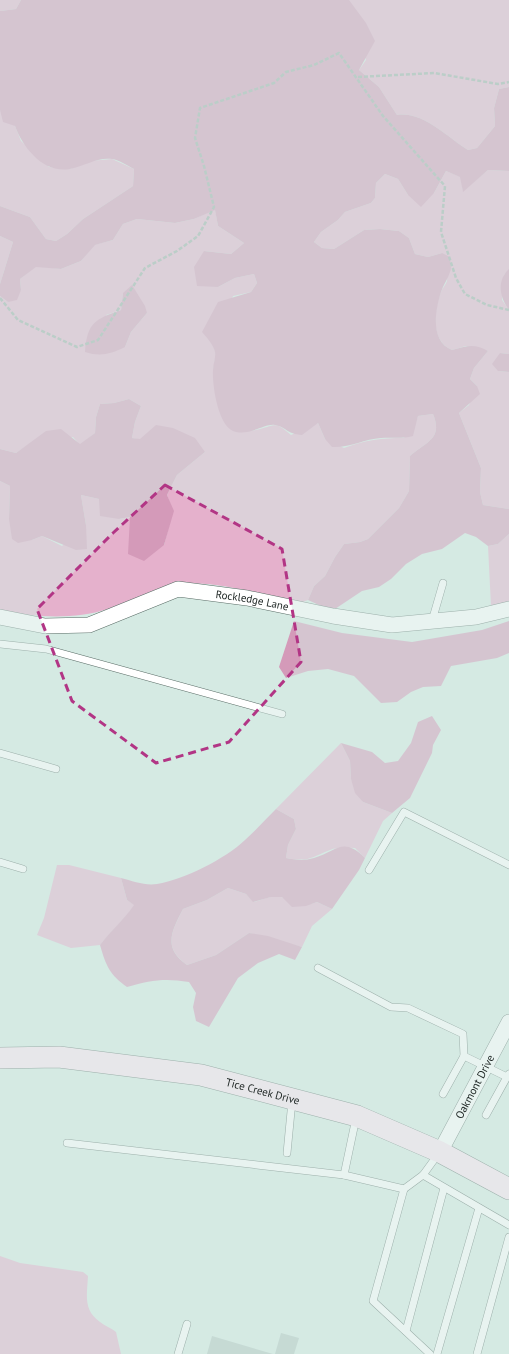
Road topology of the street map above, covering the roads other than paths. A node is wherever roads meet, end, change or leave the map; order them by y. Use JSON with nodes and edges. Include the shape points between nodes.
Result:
{"nodes":[{"id":1,"x":444,"y":583,"type":"dead end"},
{"id":2,"x":509,"y":608,"type":"edge"},
{"id":3,"x":0,"y":617,"type":"edge"},
{"id":4,"x":432,"y":621,"type":"junction"},
{"id":5,"x":0,"y":644,"type":"edge"},
{"id":6,"x":282,"y":714,"type":"dead end"},
{"id":7,"x":0,"y":752,"type":"edge"},
{"id":8,"x":56,"y":769,"type":"dead end"},
{"id":9,"x":0,"y":862,"type":"edge"},
{"id":10,"x":509,"y":865,"type":"edge"},
{"id":11,"x":23,"y":869,"type":"dead end"},
{"id":12,"x":369,"y":870,"type":"dead end"},
{"id":13,"x":318,"y":968,"type":"dead end"},
{"id":14,"x":509,"y":1022,"type":"edge"},
{"id":15,"x":464,"y":1056,"type":"junction"},
{"id":16,"x":0,"y":1058,"type":"edge"},
{"id":17,"x":486,"y":1066,"type":"junction"},
{"id":18,"x":508,"y":1076,"type":"edge"},
{"id":19,"x":443,"y":1094,"type":"dead end"},
{"id":20,"x":293,"y":1099,"type":"junction"},
{"id":21,"x":486,"y":1115,"type":"dead end"},
{"id":22,"x":357,"y":1116,"type":"junction"},
{"id":23,"x":67,"y":1143,"type":"dead end"},
{"id":24,"x":440,"y":1152,"type":"junction"},
{"id":25,"x":287,"y":1153,"type":"dead end"},
{"id":26,"x":344,"y":1175,"type":"junction"},
{"id":27,"x":423,"y":1175,"type":"junction"},
{"id":28,"x":444,"y":1188,"type":"junction"},
{"id":29,"x":404,"y":1189,"type":"junction"},
{"id":30,"x":509,"y":1189,"type":"edge"},
{"id":31,"x":479,"y":1208,"type":"junction"},
{"id":32,"x":509,"y":1225,"type":"edge"},
{"id":33,"x":509,"y":1237,"type":"edge"},
{"id":34,"x":187,"y":1324,"type":"dead end"},
{"id":35,"x":406,"y":1331,"type":"junction"},
{"id":36,"x":178,"y":1354,"type":"edge"},
{"id":37,"x":430,"y":1354,"type":"edge"},
{"id":38,"x":437,"y":1354,"type":"edge"},
{"id":39,"x":478,"y":1354,"type":"edge"}],
"edges":[{"from":1,"to":4,"type":"lane"},
{"from":2,"to":4,"type":"street","name":"Rockledge Lane","via":[[476,617]]},
{"from":3,"to":4,"type":"street","name":"Rockledge Lane","via":[[45,626],[89,625],[178,589],[247,598],[392,625]]},
{"from":5,"to":6,"type":"lane","via":[[46,649]]},
{"from":7,"to":8,"type":"lane"},
{"from":9,"to":11,"type":"lane"},
{"from":10,"to":12,"type":"lane","via":[[404,812]]},
{"from":13,"to":15,"type":"lane","via":[[391,1007],[408,1008],[463,1034]]},
{"from":14,"to":17,"type":"street","name":"Oakmont Drive"},
{"from":15,"to":17,"type":"lane"},
{"from":15,"to":19,"type":"lane"},
{"from":16,"to":20,"type":"street","name":"Tice Creek Drive","via":[[59,1057],[193,1074]]},
{"from":17,"to":18,"type":"lane"},
{"from":17,"to":24,"type":"street","name":"Oakmont Drive"},
{"from":18,"to":21,"type":"lane"},
{"from":20,"to":22,"type":"street","name":"Tice Creek Drive"},
{"from":20,"to":25,"type":"lane"},
{"from":22,"to":24,"type":"street","name":"Tice Creek Drive"},
{"from":22,"to":26,"type":"lane"},
{"from":23,"to":26,"type":"lane"},
{"from":24,"to":27,"type":"lane"},
{"from":24,"to":30,"type":"street","name":"Tice Creek Drive"},
{"from":26,"to":29,"type":"lane"},
{"from":27,"to":28,"type":"lane"},
{"from":27,"to":29,"type":"lane"},
{"from":28,"to":31,"type":"lane"},
{"from":28,"to":35,"type":"lane"},
{"from":29,"to":35,"type":"lane","via":[[373,1301]]},
{"from":31,"to":32,"type":"lane"},
{"from":31,"to":38,"type":"lane"},
{"from":33,"to":39,"type":"lane"},
{"from":34,"to":36,"type":"lane"},
{"from":35,"to":37,"type":"lane"}]}
